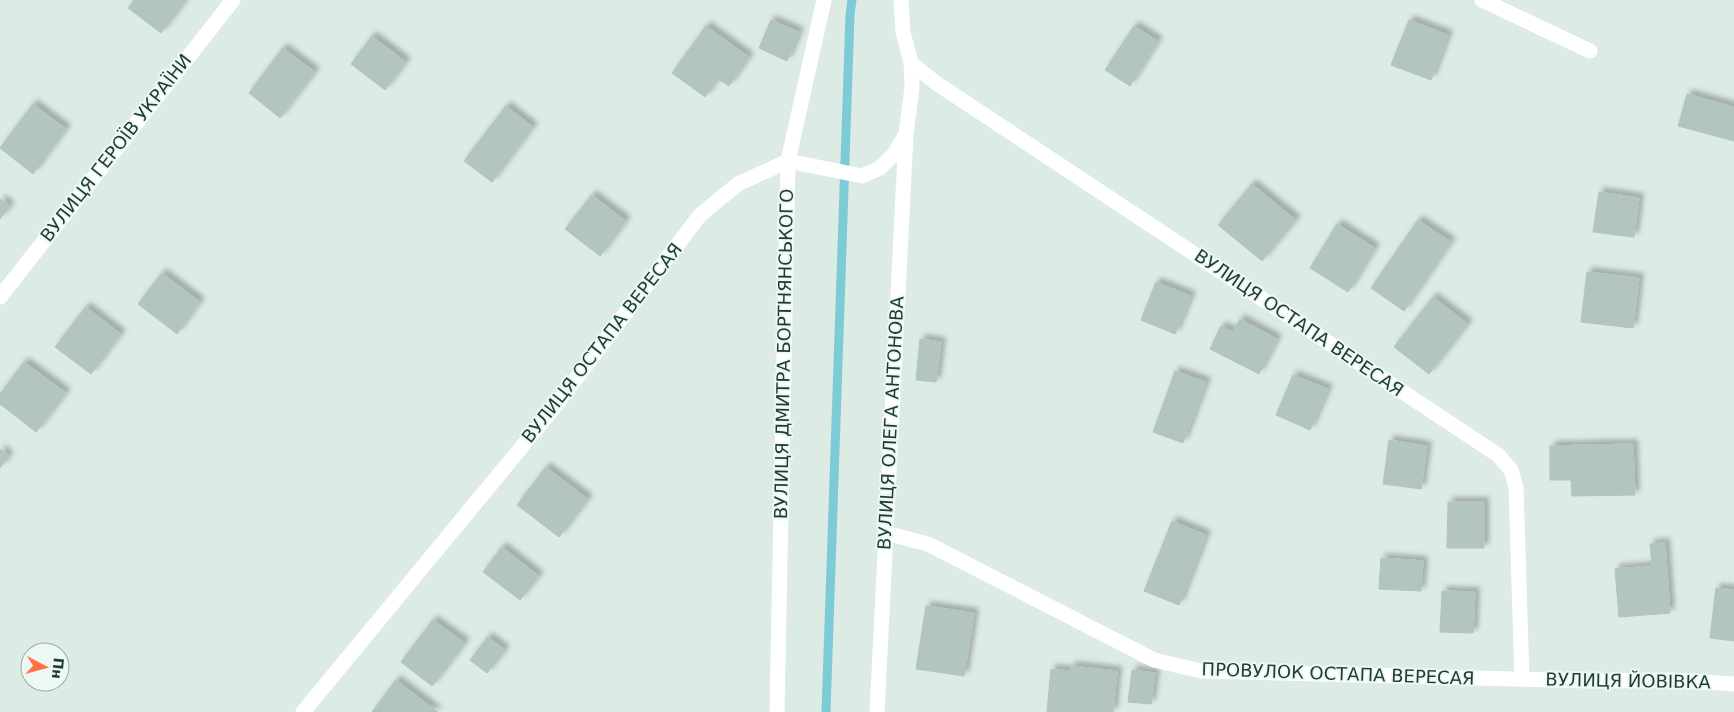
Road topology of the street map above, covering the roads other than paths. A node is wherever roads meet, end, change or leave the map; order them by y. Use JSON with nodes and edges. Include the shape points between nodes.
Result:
{"nodes":[{"id":1,"x":233,"y":0,"type":"edge"},
{"id":2,"x":824,"y":0,"type":"edge"},
{"id":3,"x":901,"y":0,"type":"edge"},
{"id":4,"x":1482,"y":0,"type":"edge"},
{"id":5,"x":1590,"y":51,"type":"dead end"},
{"id":6,"x":911,"y":63,"type":"junction"},
{"id":7,"x":906,"y":134,"type":"junction"},
{"id":8,"x":788,"y":161,"type":"junction"},
{"id":9,"x":0,"y":297,"type":"edge"},
{"id":10,"x":886,"y":533,"type":"junction"},
{"id":11,"x":1522,"y":679,"type":"junction"},
{"id":12,"x":1734,"y":684,"type":"edge"},
{"id":13,"x":304,"y":712,"type":"edge"},
{"id":14,"x":777,"y":712,"type":"edge"},
{"id":15,"x":877,"y":712,"type":"edge"}],
"edges":[{"from":1,"to":9,"type":"street","name":"ВУЛИЦЯ ГЕРОЇВ УКРАЇНИ"},
{"from":2,"to":8,"type":"street","name":"ВУЛИЦЯ ДМИТРА БОРТНЯНСЬКОГО"},
{"from":3,"to":6,"type":"street","via":[[903,32]]},
{"from":4,"to":5,"type":"street"},
{"from":6,"to":7,"type":"street","via":[[912,87]]},
{"from":6,"to":11,"type":"street","name":"ВУЛИЦЯ ОСТАПА ВЕРЕСАЯ","via":[[936,83],[1498,455],[1511,470],[1516,487]]},
{"from":7,"to":8,"type":"street","via":[[894,154],[880,168],[862,176]]},
{"from":7,"to":10,"type":"street","name":"ВУЛИЦЯ ОЛЕГА АНТОНОВА"},
{"from":8,"to":13,"type":"street","name":"ВУЛИЦЯ ОСТАПА ВЕРЕСАЯ","via":[[738,184],[700,215],[553,409]]},
{"from":8,"to":14,"type":"street","name":"ВУЛИЦЯ ДМИТРА БОРТНЯНСЬКОГО"},
{"from":10,"to":11,"type":"street","name":"ПРОВУЛОК ОСТАПА ВЕРЕСАЯ","via":[[928,544],[1154,660],[1201,672]]},
{"from":10,"to":15,"type":"street","name":"ВУЛИЦЯ ОЛЕГА АНТОНОВА"},
{"from":11,"to":12,"type":"street","name":"ВУЛИЦЯ ЙОВІВКА","via":[[1673,680]]}]}
